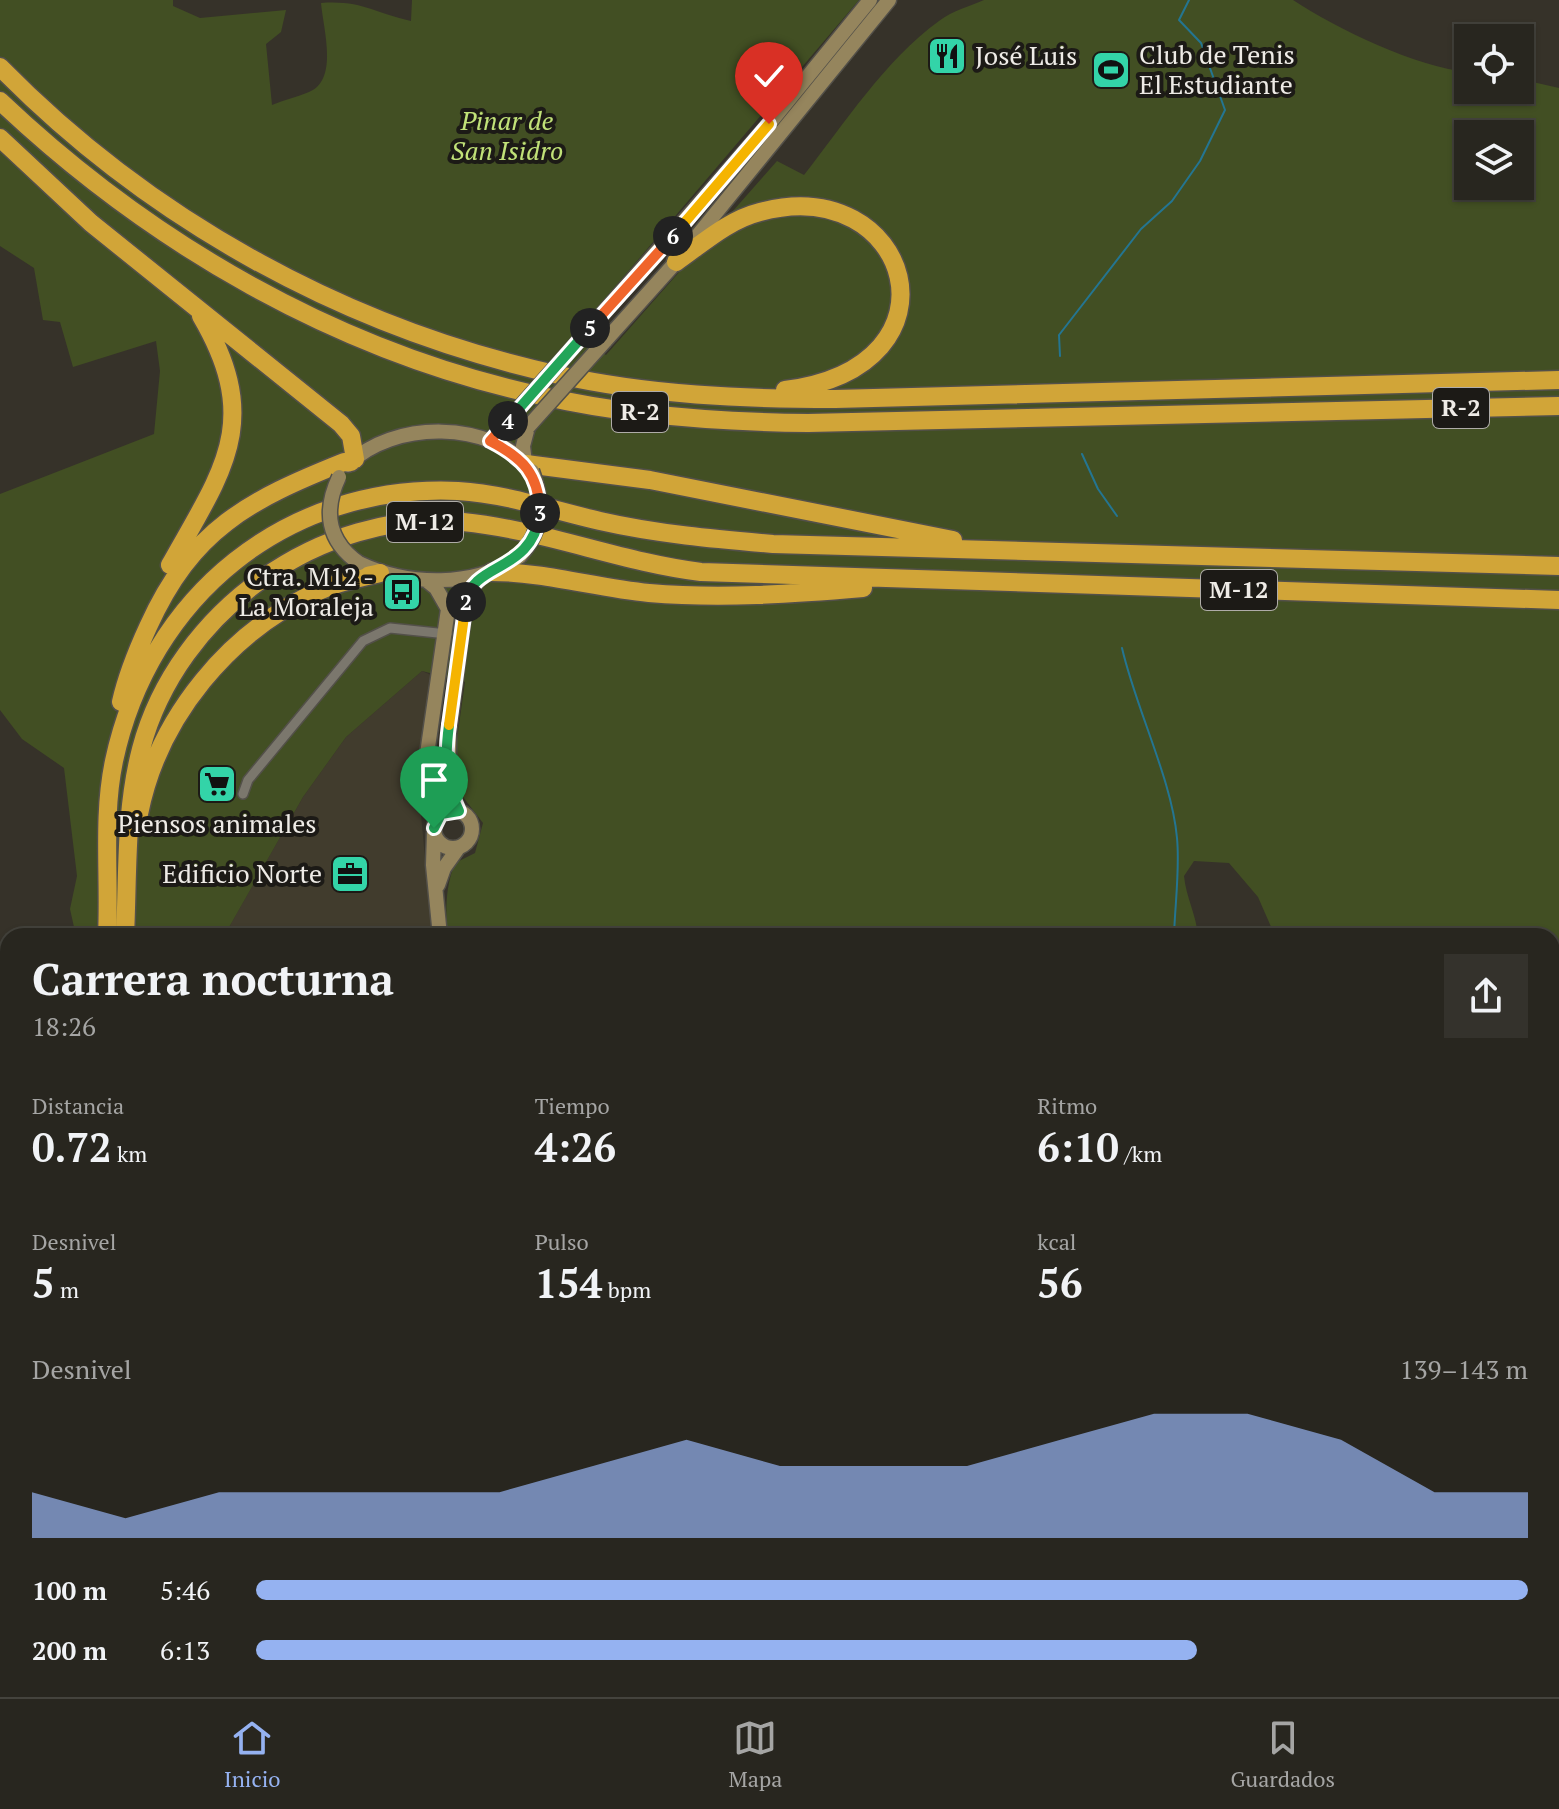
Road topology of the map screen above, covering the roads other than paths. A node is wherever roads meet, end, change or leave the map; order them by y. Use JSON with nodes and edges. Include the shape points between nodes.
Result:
{"nodes":[{"id":1,"x":870,"y":0,"type":"edge"},
{"id":2,"x":889,"y":0,"type":"edge"},
{"id":3,"x":0,"y":67,"type":"edge"},
{"id":4,"x":0,"y":101,"type":"edge"},
{"id":5,"x":0,"y":138,"type":"edge"},
{"id":6,"x":676,"y":262,"type":"junction"},
{"id":7,"x":195,"y":307,"type":"junction"},
{"id":8,"x":560,"y":376,"type":"junction"},
{"id":9,"x":1559,"y":380,"type":"edge"},
{"id":10,"x":1559,"y":406,"type":"edge"},
{"id":11,"x":490,"y":441,"type":"junction"},
{"id":12,"x":348,"y":466,"type":"junction"},
{"id":13,"x":528,"y":466,"type":"junction"},
{"id":14,"x":1047,"y":549,"type":"junction"},
{"id":15,"x":1559,"y":566,"type":"edge"},
{"id":16,"x":380,"y":573,"type":"junction"},
{"id":17,"x":488,"y":573,"type":"junction"},
{"id":18,"x":426,"y":580,"type":"junction"},
{"id":19,"x":920,"y":581,"type":"junction"},
{"id":20,"x":1559,"y":600,"type":"edge"},
{"id":21,"x":447,"y":634,"type":"junction"},
{"id":22,"x":132,"y":662,"type":"junction"},
{"id":23,"x":113,"y":764,"type":"junction"},
{"id":24,"x":243,"y":794,"type":"dead end"},
{"id":25,"x":459,"y":811,"type":"junction"},
{"id":26,"x":435,"y":826,"type":"junction"},
{"id":27,"x":459,"y":847,"type":"junction"},
{"id":28,"x":128,"y":860,"type":"junction"},
{"id":29,"x":437,"y":889,"type":"junction"},
{"id":30,"x":107,"y":928,"type":"edge"},
{"id":31,"x":125,"y":928,"type":"edge"},
{"id":32,"x":439,"y":928,"type":"edge"}],
"edges":[{"from":1,"to":11,"type":"street","bridge":true,"via":[[769,124]]},
{"from":2,"to":6,"type":"street"},
{"from":3,"to":8,"type":"highway","number":"R-2","via":[[103,160],[244,255],[402,328]]},
{"from":4,"to":10,"type":"highway","number":"R-2","via":[[133,212],[233,276],[349,333],[471,378],[544,397],[645,413],[782,423]]},
{"from":5,"to":7,"type":"highway","via":[[91,223]]},
{"from":6,"to":8,"type":"highway","via":[[727,226],[759,212],[832,212],[870,230],[885,246],[898,271],[900,306],[892,332],[866,363],[805,388],[719,390]]},
{"from":6,"to":13,"type":"street","bridge":true,"via":[[528,427],[523,446]]},
{"from":7,"to":12,"type":"highway","via":[[341,424],[351,436]]},
{"from":7,"to":22,"type":"highway","via":[[228,375],[231,438],[216,485],[160,583]]},
{"from":8,"to":9,"type":"highway","number":"R-2","via":[[726,397],[835,399]]},
{"from":11,"to":12,"type":"street","via":[[455,433],[408,435],[377,445]]},
{"from":11,"to":13,"type":"street"},
{"from":12,"to":16,"type":"street","bridge":true,"via":[[330,495],[332,532],[341,549]]},
{"from":12,"to":22,"type":"highway","via":[[344,462],[262,497],[210,532],[173,577]]},
{"from":13,"to":14,"type":"highway","via":[[650,480],[947,539]]},
{"from":13,"to":17,"type":"street","bridge":true,"via":[[540,498],[539,527],[520,556]]},
{"from":14,"to":15,"type":"highway","number":"M-12"},
{"from":14,"to":23,"type":"highway","number":"M-12","via":[[773,544],[697,537],[459,491],[408,492],[349,502],[288,526],[202,588],[153,654],[125,715]]},
{"from":16,"to":18,"type":"street"},
{"from":16,"to":28,"type":"highway","via":[[300,600],[244,639],[213,669],[157,756]]},
{"from":17,"to":18,"type":"street"},
{"from":17,"to":19,"type":"highway","via":[[699,596],[761,596]]},
{"from":17,"to":25,"type":"street","via":[[467,593],[449,731],[449,789]]},
{"from":18,"to":21,"type":"street","via":[[448,609]]},
{"from":19,"to":20,"type":"highway","number":"M-12"},
{"from":19,"to":28,"type":"highway","number":"M-12","via":[[662,567],[461,522],[402,524],[348,536],[293,560],[247,589],[186,654],[158,702],[141,746],[130,798]]},
{"from":21,"to":24,"type":"street","via":[[390,628],[363,641],[248,780]]},
{"from":21,"to":26,"type":"street","via":[[427,754]]},
{"from":22,"to":23,"type":"highway","via":[[110,749]]},
{"from":23,"to":30,"type":"highway","number":"M-12"},
{"from":25,"to":26,"type":"street","via":[[446,811]]},
{"from":25,"to":27,"type":"street","via":[[472,826],[469,839]]},
{"from":26,"to":27,"type":"street","via":[[443,846]]},
{"from":26,"to":29,"type":"street"},
{"from":27,"to":29,"type":"street"},
{"from":28,"to":31,"type":"highway","number":"M-12"},
{"from":29,"to":32,"type":"street"}]}
